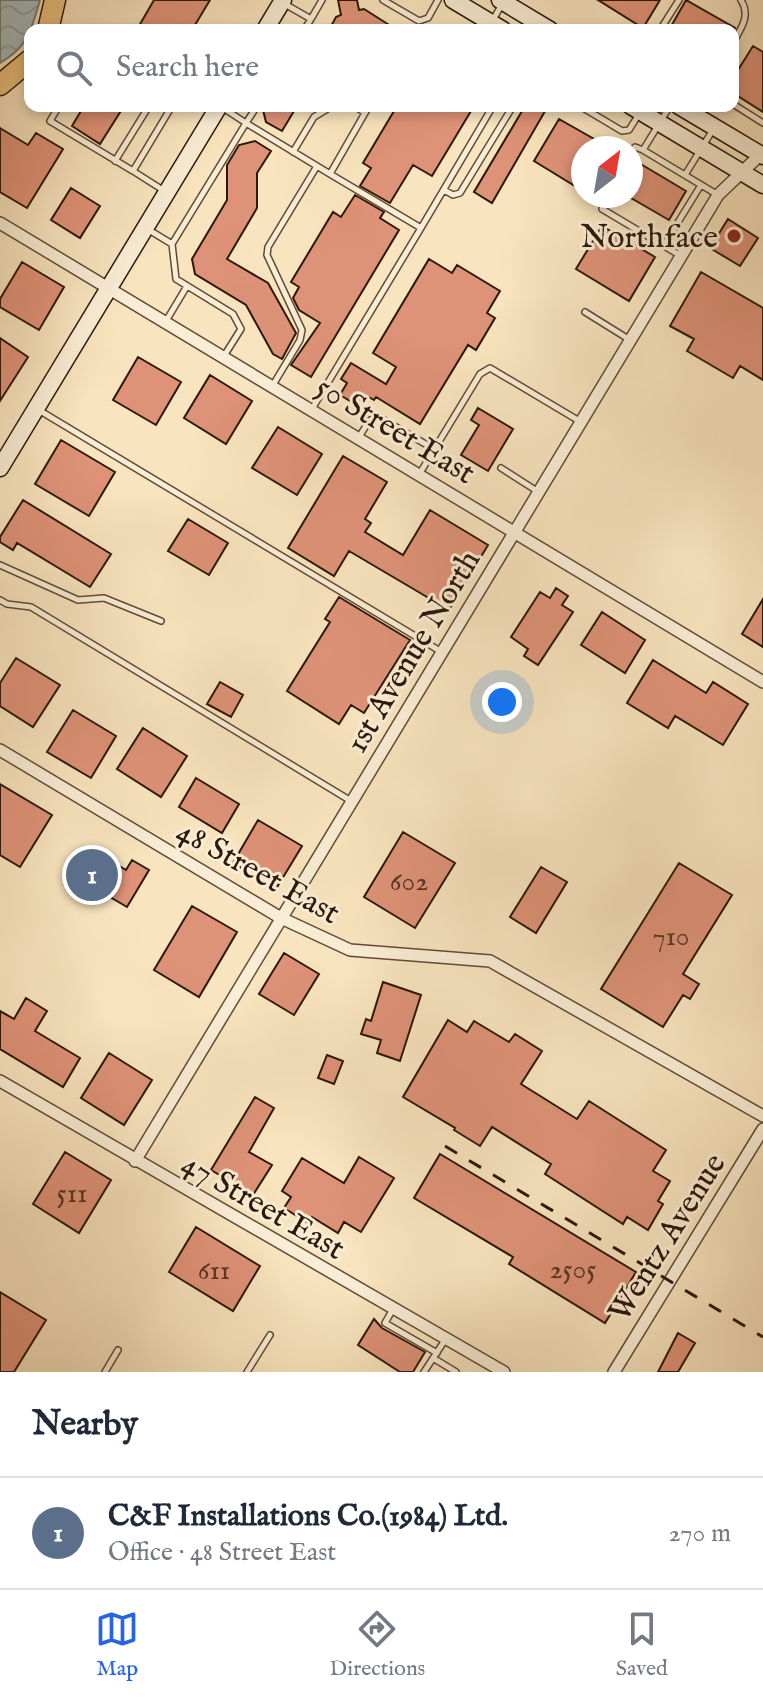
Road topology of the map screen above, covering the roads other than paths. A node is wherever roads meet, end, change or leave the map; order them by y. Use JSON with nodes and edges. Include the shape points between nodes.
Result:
{"nodes":[{"id":1,"x":55,"y":0,"type":"edge"},
{"id":2,"x":322,"y":0,"type":"edge"},
{"id":3,"x":383,"y":0,"type":"edge"},
{"id":4,"x":438,"y":0,"type":"edge"},
{"id":5,"x":453,"y":0,"type":"edge"},
{"id":6,"x":679,"y":0,"type":"edge"},
{"id":7,"x":741,"y":0,"type":"edge"},
{"id":8,"x":283,"y":1,"type":"edge"},
{"id":9,"x":502,"y":1,"type":"edge"},
{"id":10,"x":311,"y":19,"type":"junction"},
{"id":11,"x":49,"y":24,"type":"edge"},
{"id":12,"x":269,"y":24,"type":"edge"},
{"id":13,"x":308,"y":24,"type":"edge"},
{"id":14,"x":487,"y":24,"type":"edge"},
{"id":15,"x":494,"y":24,"type":"edge"},
{"id":16,"x":537,"y":24,"type":"edge"},
{"id":17,"x":664,"y":24,"type":"edge"},
{"id":18,"x":739,"y":31,"type":"edge"},
{"id":19,"x":24,"y":65,"type":"edge"},
{"id":20,"x":0,"y":85,"type":"edge"},
{"id":21,"x":739,"y":108,"type":"edge"},
{"id":22,"x":55,"y":112,"type":"edge"},
{"id":23,"x":145,"y":112,"type":"edge"},
{"id":24,"x":168,"y":112,"type":"edge"},
{"id":25,"x":215,"y":112,"type":"edge"},
{"id":26,"x":229,"y":112,"type":"edge"},
{"id":27,"x":253,"y":112,"type":"edge"},
{"id":28,"x":322,"y":112,"type":"edge"},
{"id":29,"x":364,"y":112,"type":"edge"},
{"id":30,"x":490,"y":112,"type":"edge"},
{"id":31,"x":509,"y":112,"type":"edge"},
{"id":32,"x":590,"y":112,"type":"edge"},
{"id":33,"x":637,"y":112,"type":"edge"},
{"id":34,"x":644,"y":112,"type":"edge"},
{"id":35,"x":666,"y":112,"type":"edge"},
{"id":36,"x":691,"y":112,"type":"edge"},
{"id":37,"x":246,"y":123,"type":"junction"},
{"id":38,"x":659,"y":123,"type":"junction"},
{"id":39,"x":763,"y":123,"type":"edge"},
{"id":40,"x":714,"y":127,"type":"junction"},
{"id":41,"x":702,"y":148,"type":"junction"},
{"id":42,"x":643,"y":150,"type":"joint"},
{"id":43,"x":293,"y":152,"type":"junction"},
{"id":44,"x":762,"y":154,"type":"edge"},
{"id":45,"x":115,"y":161,"type":"junction"},
{"id":46,"x":317,"y":166,"type":"junction"},
{"id":47,"x":133,"y":171,"type":"junction"},
{"id":48,"x":741,"y":172,"type":"junction"},
{"id":49,"x":330,"y":174,"type":"junction"},
{"id":50,"x":685,"y":175,"type":"junction"},
{"id":51,"x":701,"y":185,"type":"junction"},
{"id":52,"x":763,"y":185,"type":"edge"},
{"id":53,"x":444,"y":190,"type":"junction"},
{"id":54,"x":167,"y":192,"type":"junction"},
{"id":55,"x":718,"y":195,"type":"junction"},
{"id":56,"x":602,"y":208,"type":"edge"},
{"id":57,"x":0,"y":223,"type":"edge"},
{"id":58,"x":145,"y":228,"type":"junction"},
{"id":59,"x":421,"y":228,"type":"junction"},
{"id":60,"x":172,"y":244,"type":"junction"},
{"id":61,"x":664,"y":246,"type":"junction"},
{"id":62,"x":681,"y":256,"type":"junction"},
{"id":63,"x":187,"y":286,"type":"junction"},
{"id":64,"x":109,"y":287,"type":"junction"},
{"id":65,"x":585,"y":312,"type":"dead end"},
{"id":66,"x":166,"y":321,"type":"junction"},
{"id":67,"x":631,"y":340,"type":"junction"},
{"id":68,"x":224,"y":356,"type":"junction"},
{"id":69,"x":273,"y":385,"type":"junction"},
{"id":70,"x":36,"y":409,"type":"junction"},
{"id":71,"x":312,"y":409,"type":"junction"},
{"id":72,"x":581,"y":422,"type":"junction"},
{"id":73,"x":359,"y":437,"type":"junction"},
{"id":74,"x":434,"y":449,"type":"junction"},
{"id":75,"x":0,"y":468,"type":"edge"},
{"id":76,"x":501,"y":468,"type":"dead end"},
{"id":77,"x":420,"y":473,"type":"junction"},
{"id":78,"x":539,"y":492,"type":"junction"},
{"id":79,"x":515,"y":531,"type":"junction"},
{"id":80,"x":0,"y":565,"type":"edge"},
{"id":81,"x":0,"y":600,"type":"edge"},
{"id":82,"x":161,"y":621,"type":"dead end"},
{"id":83,"x":442,"y":652,"type":"junction"},
{"id":84,"x":763,"y":682,"type":"edge"},
{"id":85,"x":0,"y":750,"type":"edge"},
{"id":86,"x":351,"y":801,"type":"junction"},
{"id":87,"x":281,"y":918,"type":"junction"},
{"id":88,"x":0,"y":1081,"type":"edge"},
{"id":89,"x":763,"y":1116,"type":"edge"},
{"id":90,"x":763,"y":1129,"type":"edge"},
{"id":91,"x":135,"y":1161,"type":"junction"},
{"id":92,"x":393,"y":1309,"type":"junction"},
{"id":93,"x":423,"y":1326,"type":"junction"},
{"id":94,"x":270,"y":1335,"type":"dead end"},
{"id":95,"x":446,"y":1339,"type":"junction"},
{"id":96,"x":415,"y":1340,"type":"junction"},
{"id":97,"x":118,"y":1350,"type":"dead end"},
{"id":98,"x":435,"y":1355,"type":"junction"},
{"id":99,"x":105,"y":1372,"type":"edge"},
{"id":100,"x":247,"y":1372,"type":"edge"},
{"id":101,"x":424,"y":1372,"type":"edge"},
{"id":102,"x":456,"y":1372,"type":"edge"},
{"id":103,"x":504,"y":1372,"type":"edge"},
{"id":104,"x":614,"y":1372,"type":"edge"}],
"edges":[{"from":1,"to":11,"type":"highway"},
{"from":2,"to":10,"type":"lane"},
{"from":3,"to":4,"type":"lane","via":[[419,21],[428,18]]},
{"from":5,"to":14,"type":"street"},
{"from":6,"to":17,"type":"lane"},
{"from":7,"to":18,"type":"lane","via":[[746,8]]},
{"from":8,"to":10,"type":"lane"},
{"from":8,"to":12,"type":"street"},
{"from":9,"to":15,"type":"lane"},
{"from":9,"to":16,"type":"street"},
{"from":10,"to":13,"type":"lane"},
{"from":19,"to":20,"type":"highway"},
{"from":21,"to":39,"type":"lane"},
{"from":22,"to":45,"type":"lane","via":[[50,121]]},
{"from":23,"to":45,"type":"lane"},
{"from":24,"to":47,"type":"lane"},
{"from":25,"to":54,"type":"street"},
{"from":26,"to":37,"type":"lane"},
{"from":27,"to":37,"type":"lane"},
{"from":28,"to":43,"type":"lane"},
{"from":29,"to":49,"type":"lane"},
{"from":30,"to":53,"type":"lane"},
{"from":31,"to":53,"type":"lane","via":[[460,193]]},
{"from":32,"to":33,"type":"lane","via":[[622,131],[629,130]]},
{"from":34,"to":38,"type":"street"},
{"from":35,"to":38,"type":"lane"},
{"from":36,"to":40,"type":"street"},
{"from":37,"to":43,"type":"lane"},
{"from":37,"to":60,"type":"lane"},
{"from":38,"to":41,"type":"street"},
{"from":38,"to":42,"type":"lane"},
{"from":40,"to":41,"type":"lane"},
{"from":40,"to":44,"type":"street"},
{"from":41,"to":48,"type":"street"},
{"from":41,"to":50,"type":"lane"},
{"from":42,"to":50,"type":"lane"},
{"from":43,"to":46,"type":"lane"},
{"from":44,"to":48,"type":"street","name":"1st Avenue North"},
{"from":45,"to":47,"type":"lane"},
{"from":46,"to":49,"type":"lane"},
{"from":46,"to":69,"type":"lane","via":[[268,247],[302,330]]},
{"from":47,"to":54,"type":"lane"},
{"from":48,"to":52,"type":"street"},
{"from":48,"to":55,"type":"street","name":"1st Avenue North"},
{"from":49,"to":59,"type":"lane"},
{"from":50,"to":51,"type":"lane"},
{"from":51,"to":55,"type":"lane"},
{"from":51,"to":61,"type":"lane"},
{"from":53,"to":59,"type":"lane"},
{"from":54,"to":58,"type":"street"},
{"from":55,"to":62,"type":"street","name":"1st Avenue North"},
{"from":56,"to":61,"type":"lane"},
{"from":57,"to":64,"type":"street","name":"50 Street East"},
{"from":58,"to":60,"type":"lane"},
{"from":58,"to":64,"type":"street"},
{"from":59,"to":71,"type":"lane"},
{"from":60,"to":63,"type":"lane","via":[[176,279]]},
{"from":61,"to":62,"type":"lane"},
{"from":62,"to":67,"type":"street","name":"1st Avenue North"},
{"from":63,"to":66,"type":"lane"},
{"from":63,"to":68,"type":"lane","via":[[233,314],[241,329]]},
{"from":64,"to":66,"type":"street","name":"50 Street East"},
{"from":64,"to":70,"type":"street"},
{"from":65,"to":67,"type":"lane"},
{"from":66,"to":68,"type":"street","name":"50 Street East"},
{"from":67,"to":72,"type":"street","name":"1st Avenue North"},
{"from":68,"to":69,"type":"street","name":"50 Street East"},
{"from":69,"to":71,"type":"street","name":"50 Street East"},
{"from":70,"to":75,"type":"street"},
{"from":70,"to":83,"type":"lane"},
{"from":71,"to":73,"type":"street","name":"50 Street East"},
{"from":72,"to":74,"type":"lane","via":[[490,368],[480,374]]},
{"from":72,"to":78,"type":"street","name":"1st Avenue North"},
{"from":73,"to":74,"type":"lane","via":[[377,416]]},
{"from":73,"to":77,"type":"street","name":"50 Street East"},
{"from":74,"to":77,"type":"lane"},
{"from":76,"to":78,"type":"lane"},
{"from":77,"to":79,"type":"street","name":"50 Street East"},
{"from":78,"to":79,"type":"street","name":"1st Avenue North"},
{"from":79,"to":83,"type":"street","name":"1st Avenue North"},
{"from":79,"to":84,"type":"street","name":"50 Street East"},
{"from":80,"to":82,"type":"lane","via":[[78,600],[104,598]]},
{"from":81,"to":86,"type":"lane","via":[[31,607]]},
{"from":83,"to":86,"type":"street","name":"1st Avenue North"},
{"from":85,"to":87,"type":"street","name":"48 Street East"},
{"from":86,"to":87,"type":"street","name":"1st Avenue North"},
{"from":87,"to":89,"type":"street","name":"48 Street East","via":[[350,950],[490,961]]},
{"from":87,"to":91,"type":"street","name":"1st Avenue North"},
{"from":88,"to":91,"type":"street","name":"47 Street East"},
{"from":90,"to":104,"type":"street","name":"Wentz Avenue"},
{"from":91,"to":92,"type":"street","name":"47 Street East"},
{"from":92,"to":93,"type":"street","name":"47 Street East"},
{"from":92,"to":96,"type":"lane","via":[[385,1323]]},
{"from":93,"to":95,"type":"street","name":"47 Street East"},
{"from":93,"to":96,"type":"lane"},
{"from":94,"to":100,"type":"lane"},
{"from":95,"to":98,"type":"lane"},
{"from":95,"to":103,"type":"street","name":"47 Street East"},
{"from":96,"to":98,"type":"lane"},
{"from":97,"to":99,"type":"lane"},
{"from":98,"to":101,"type":"lane"},
{"from":98,"to":102,"type":"lane"}]}
